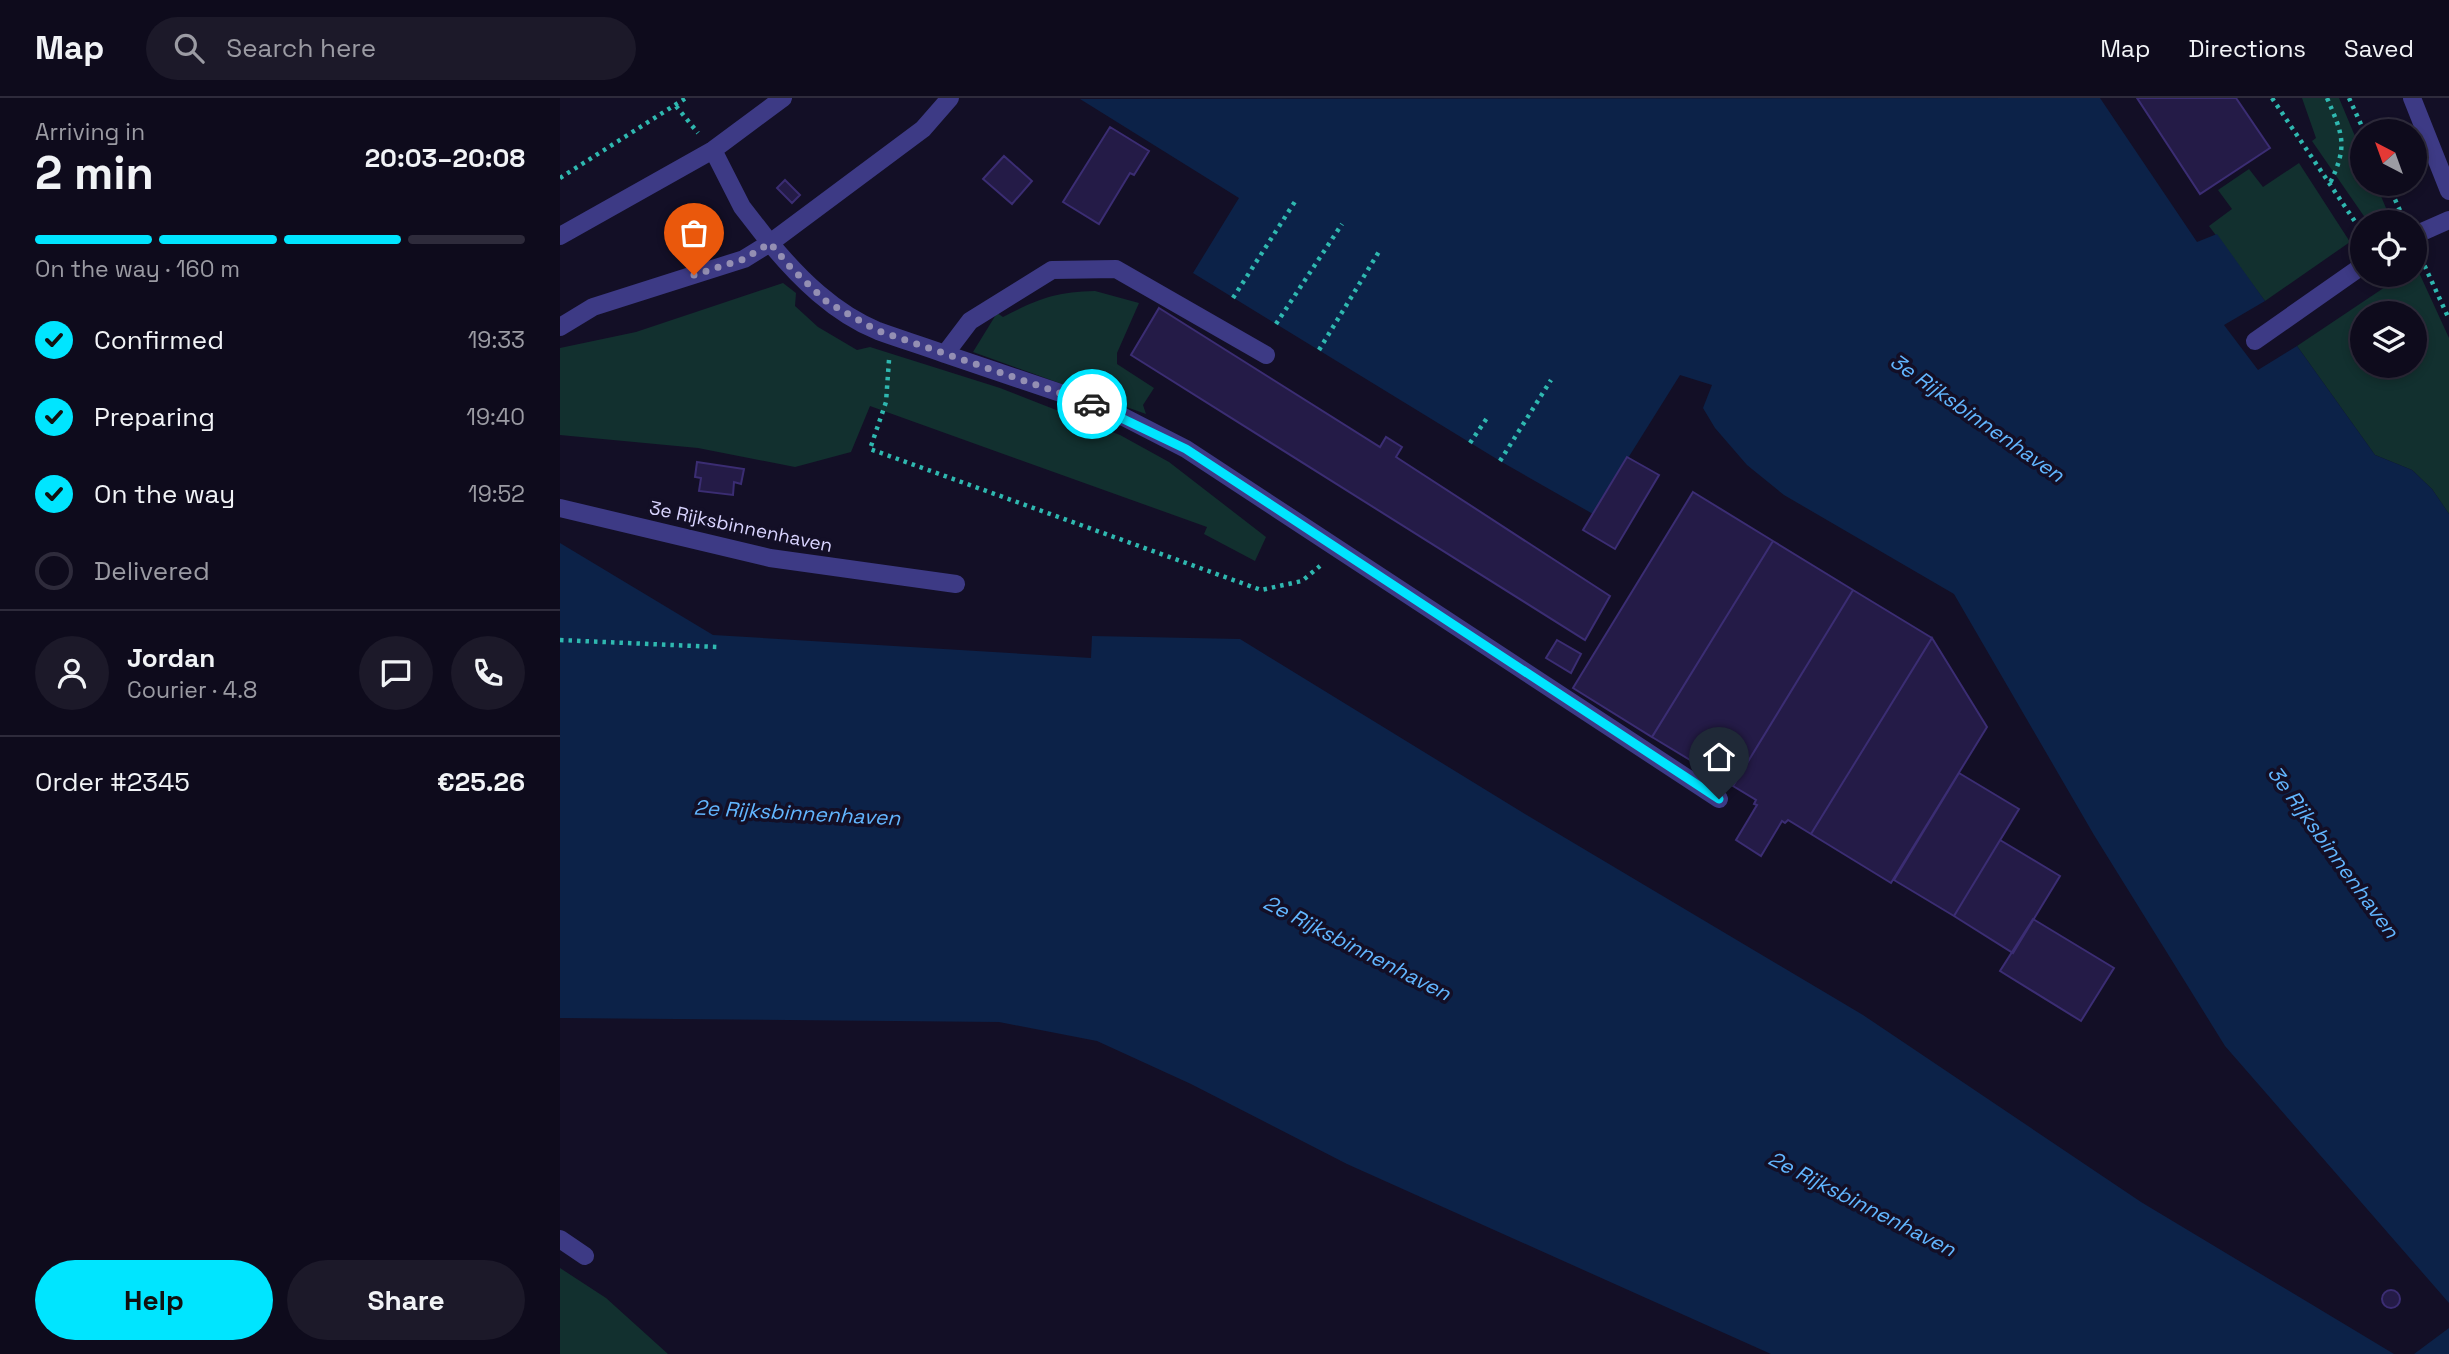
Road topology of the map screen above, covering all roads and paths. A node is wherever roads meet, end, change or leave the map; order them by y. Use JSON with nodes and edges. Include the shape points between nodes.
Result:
{"nodes":[{"id":1,"x":686,"y":98,"type":"edge"},
{"id":2,"x":783,"y":98,"type":"edge"},
{"id":3,"x":950,"y":98,"type":"edge"},
{"id":4,"x":2272,"y":98,"type":"edge"},
{"id":5,"x":2327,"y":98,"type":"edge"},
{"id":6,"x":2349,"y":98,"type":"edge"},
{"id":7,"x":2412,"y":98,"type":"edge"},
{"id":8,"x":676,"y":106,"type":"junction"},
{"id":9,"x":2359,"y":119,"type":"edge"},
{"id":10,"x":713,"y":150,"type":"junction"},
{"id":11,"x":560,"y":178,"type":"edge"},
{"id":12,"x":2329,"y":184,"type":"junction"},
{"id":13,"x":2449,"y":191,"type":"edge"},
{"id":14,"x":1297,"y":200,"type":"dead end"},
{"id":15,"x":2350,"y":215,"type":"edge"},
{"id":16,"x":2449,"y":220,"type":"edge"},
{"id":17,"x":1342,"y":224,"type":"dead end"},
{"id":18,"x":2427,"y":230,"type":"edge"},
{"id":19,"x":560,"y":236,"type":"edge"},
{"id":20,"x":770,"y":243,"type":"junction"},
{"id":21,"x":1380,"y":250,"type":"dead end"},
{"id":22,"x":2427,"y":271,"type":"edge"},
{"id":23,"x":2350,"y":274,"type":"edge"},
{"id":24,"x":1233,"y":298,"type":"dead end"},
{"id":25,"x":2449,"y":319,"type":"edge"},
{"id":26,"x":1276,"y":324,"type":"dead end"},
{"id":27,"x":560,"y":327,"type":"edge"},
{"id":28,"x":897,"y":337,"type":"junction"},
{"id":29,"x":2255,"y":341,"type":"dead end"},
{"id":30,"x":1319,"y":350,"type":"dead end"},
{"id":31,"x":945,"y":354,"type":"junction"},
{"id":32,"x":1266,"y":355,"type":"dead end"},
{"id":33,"x":1551,"y":380,"type":"dead end"},
{"id":34,"x":1489,"y":415,"type":"dead end"},
{"id":35,"x":1470,"y":443,"type":"dead end"},
{"id":36,"x":1500,"y":461,"type":"dead end"},
{"id":37,"x":560,"y":508,"type":"edge"},
{"id":38,"x":1339,"y":550,"type":"junction"},
{"id":39,"x":956,"y":584,"type":"dead end"},
{"id":40,"x":560,"y":640,"type":"edge"},
{"id":41,"x":719,"y":648,"type":"dead end"},
{"id":42,"x":1719,"y":799,"type":"dead end"},
{"id":43,"x":560,"y":1239,"type":"edge"},
{"id":44,"x":585,"y":1256,"type":"dead end"}],
"edges":[{"from":1,"to":8,"type":"path"},
{"from":2,"to":10,"type":"street"},
{"from":3,"to":20,"type":"street","via":[[923,129]]},
{"from":4,"to":12,"type":"path"},
{"from":5,"to":12,"type":"path","via":[[2341,129],[2342,158]]},
{"from":6,"to":9,"type":"path"},
{"from":7,"to":13,"type":"street"},
{"from":8,"to":10,"type":"path"},
{"from":8,"to":11,"type":"path"},
{"from":10,"to":19,"type":"street"},
{"from":10,"to":20,"type":"street","via":[[742,207]]},
{"from":12,"to":15,"type":"path"},
{"from":14,"to":24,"type":"path"},
{"from":16,"to":18,"type":"street"},
{"from":17,"to":26,"type":"path"},
{"from":20,"to":27,"type":"street","via":[[744,259],[593,307]]},
{"from":20,"to":28,"type":"street","via":[[827,302]]},
{"from":21,"to":30,"type":"path"},
{"from":22,"to":25,"type":"path"},
{"from":23,"to":29,"type":"street"},
{"from":28,"to":31,"type":"street"},
{"from":28,"to":38,"type":"path","via":[[889,363],[886,402],[870,449],[1261,590],[1302,581]]},
{"from":31,"to":32,"type":"street","via":[[970,321],[1052,270],[1116,269]]},
{"from":31,"to":38,"type":"street","via":[[1108,409],[1186,449]]},
{"from":33,"to":36,"type":"path"},
{"from":34,"to":35,"type":"path"},
{"from":37,"to":39,"type":"street","name":"3e Rijksbinnenhaven","via":[[770,558]]},
{"from":38,"to":42,"type":"street"},
{"from":40,"to":41,"type":"path"},
{"from":43,"to":44,"type":"street"}]}
